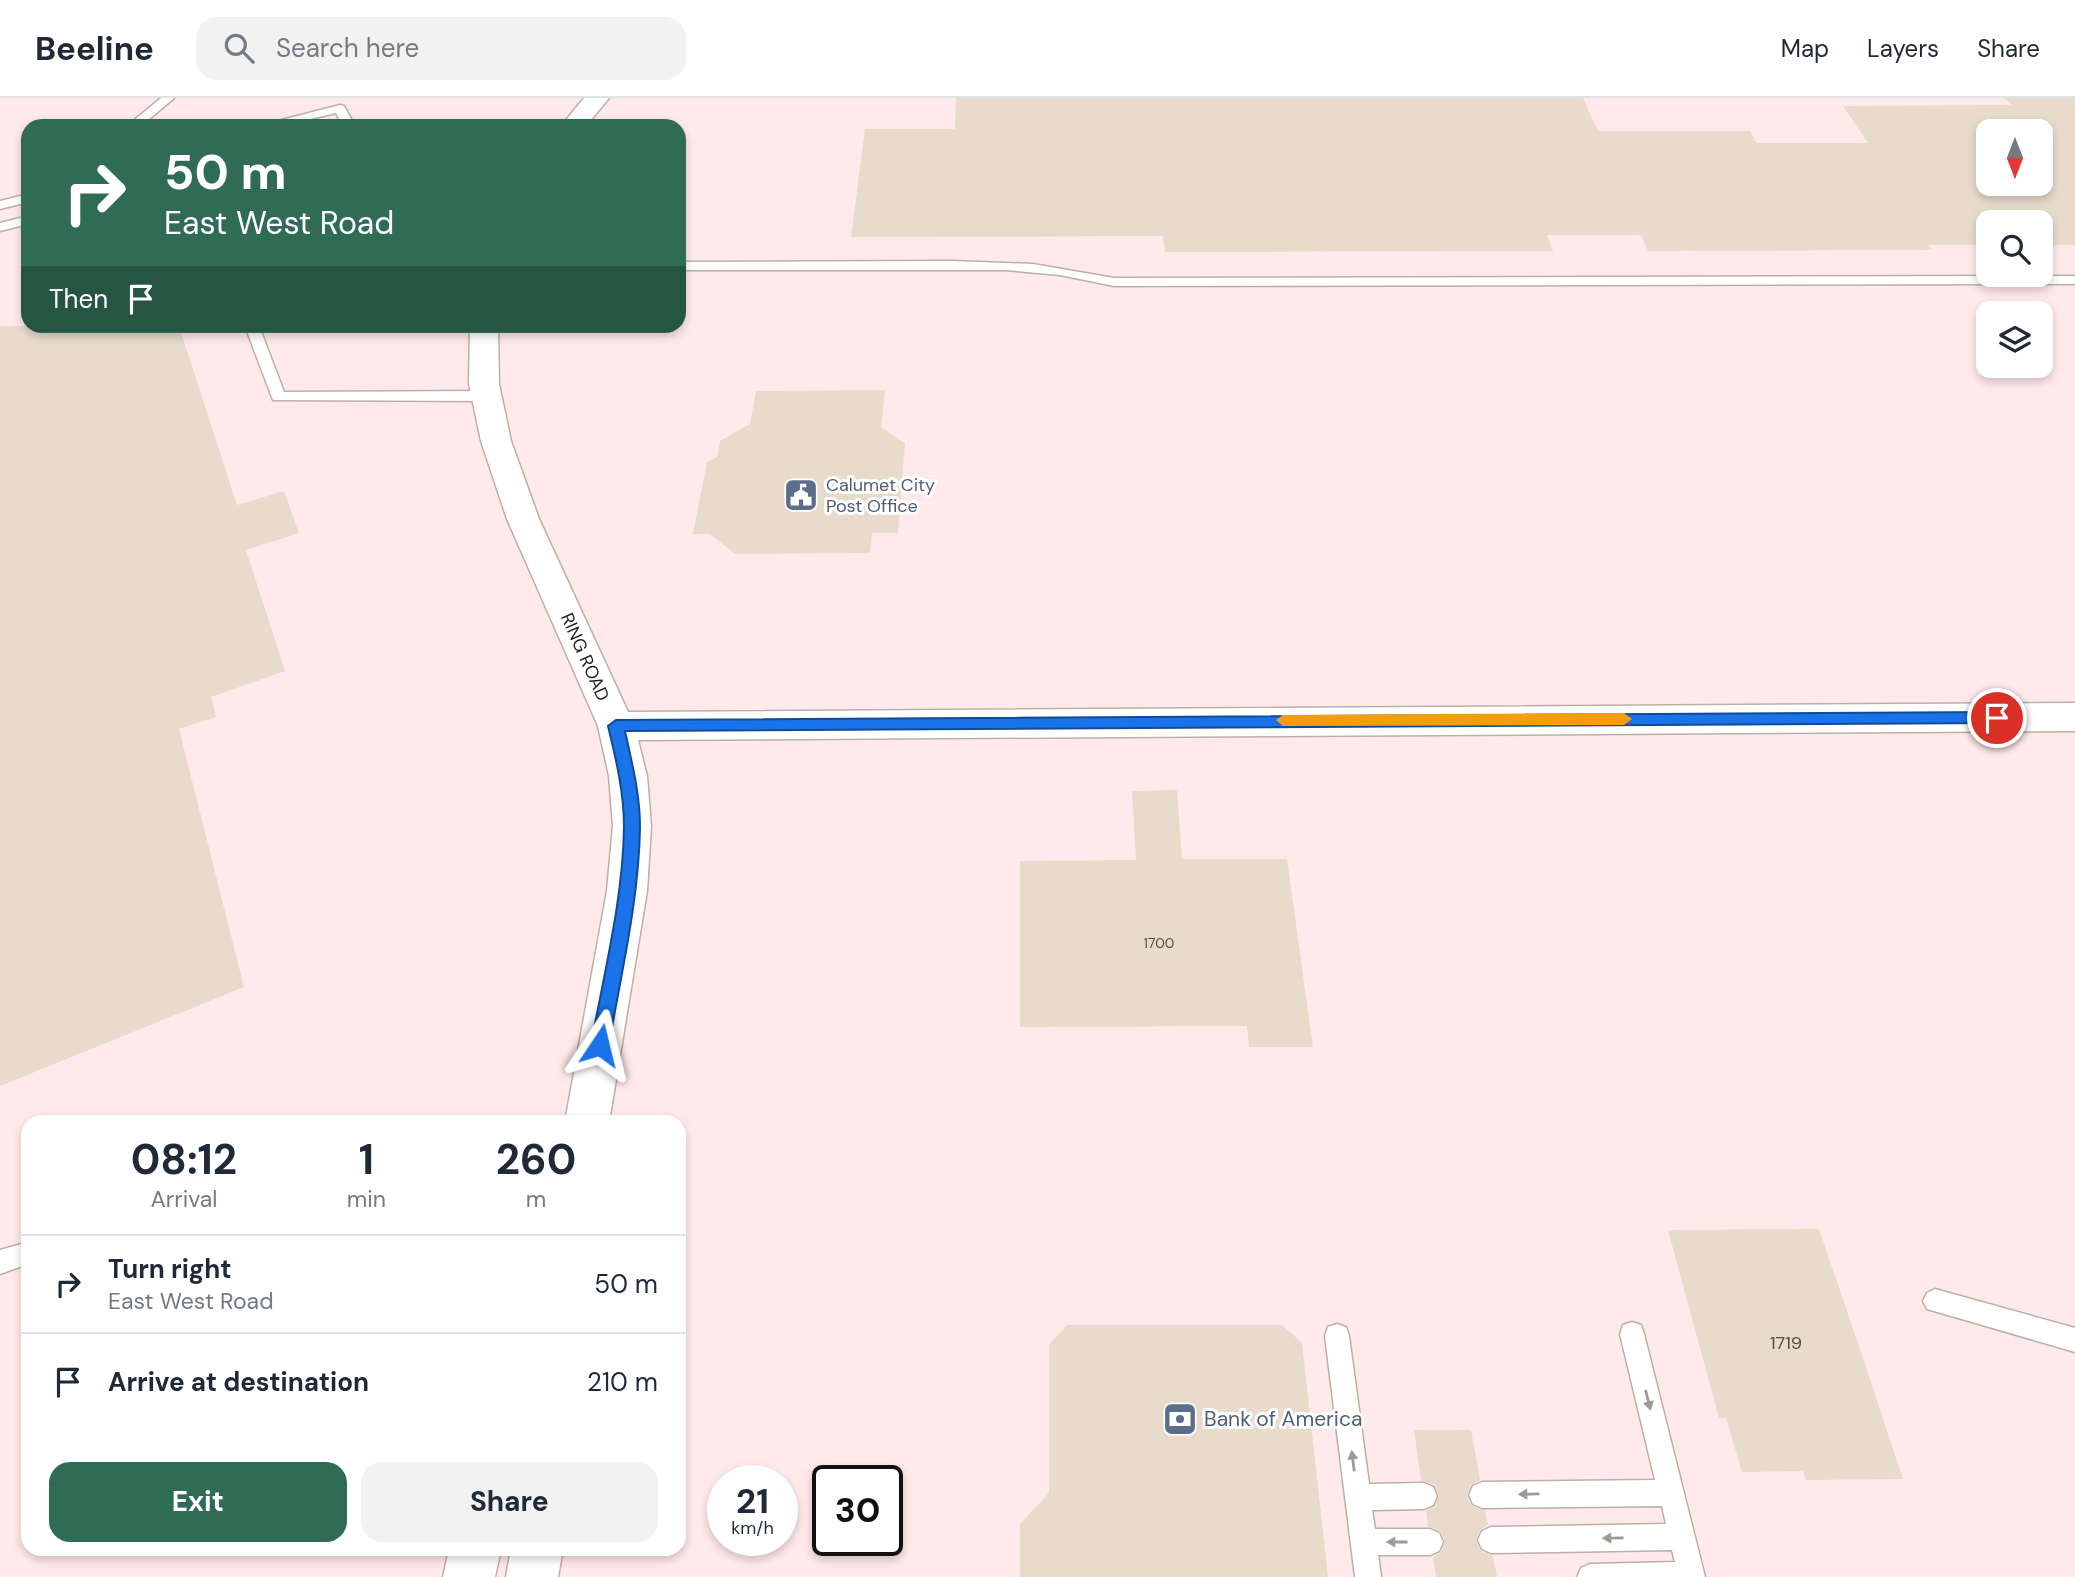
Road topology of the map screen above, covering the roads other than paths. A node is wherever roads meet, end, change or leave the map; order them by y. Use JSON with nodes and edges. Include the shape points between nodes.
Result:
{"nodes":[{"id":1,"x":168,"y":98,"type":"edge"},
{"id":2,"x":352,"y":98,"type":"edge"},
{"id":3,"x":597,"y":98,"type":"edge"},
{"id":4,"x":340,"y":109,"type":"junction"},
{"id":5,"x":142,"y":119,"type":"edge"},
{"id":6,"x":298,"y":119,"type":"edge"},
{"id":7,"x":345,"y":119,"type":"edge"},
{"id":8,"x":579,"y":119,"type":"edge"},
{"id":9,"x":21,"y":200,"type":"edge"},
{"id":10,"x":0,"y":205,"type":"edge"},
{"id":11,"x":21,"y":222,"type":"edge"},
{"id":12,"x":0,"y":227,"type":"edge"},
{"id":13,"x":686,"y":266,"type":"edge"},
{"id":14,"x":2075,"y":280,"type":"edge"},
{"id":15,"x":255,"y":333,"type":"edge"},
{"id":16,"x":484,"y":333,"type":"edge"},
{"id":17,"x":486,"y":396,"type":"junction"},
{"id":18,"x":2075,"y":717,"type":"edge"},
{"id":19,"x":616,"y":726,"type":"junction"},
{"id":20,"x":588,"y":1115,"type":"edge"},
{"id":21,"x":21,"y":1255,"type":"edge"},
{"id":22,"x":0,"y":1262,"type":"edge"},
{"id":23,"x":1936,"y":1301,"type":"dead end"},
{"id":24,"x":1632,"y":1334,"type":"dead end"},
{"id":25,"x":1338,"y":1336,"type":"dead end"},
{"id":26,"x":2075,"y":1340,"type":"edge"},
{"id":27,"x":1671,"y":1493,"type":"junction"},
{"id":28,"x":1482,"y":1495,"type":"dead end"},
{"id":29,"x":1424,"y":1496,"type":"dead end"},
{"id":30,"x":1357,"y":1497,"type":"junction"},
{"id":31,"x":1682,"y":1537,"type":"junction"},
{"id":32,"x":1491,"y":1540,"type":"dead end"},
{"id":33,"x":1363,"y":1542,"type":"junction"},
{"id":34,"x":1430,"y":1542,"type":"dead end"},
{"id":35,"x":474,"y":1556,"type":"edge"},
{"id":36,"x":536,"y":1556,"type":"edge"},
{"id":37,"x":1692,"y":1576,"type":"edge"},
{"id":38,"x":469,"y":1577,"type":"edge"},
{"id":39,"x":532,"y":1577,"type":"edge"},
{"id":40,"x":1368,"y":1577,"type":"edge"},
{"id":41,"x":1590,"y":1577,"type":"edge"}],
"edges":[{"from":1,"to":5,"type":"lane"},
{"from":2,"to":4,"type":"lane"},
{"from":3,"to":8,"type":"street"},
{"from":4,"to":6,"type":"lane"},
{"from":4,"to":7,"type":"lane"},
{"from":9,"to":10,"type":"lane"},
{"from":11,"to":12,"type":"lane"},
{"from":13,"to":14,"type":"lane","via":[[1041,267],[1114,282]]},
{"from":15,"to":17,"type":"lane","via":[[278,397]]},
{"from":16,"to":17,"type":"street","name":"RING ROAD"},
{"from":17,"to":19,"type":"street","name":"RING ROAD","via":[[523,519]]},
{"from":18,"to":19,"type":"street"},
{"from":19,"to":20,"type":"street","name":"RING ROAD","via":[[628,776],[632,826],[627,891]]},
{"from":21,"to":22,"type":"lane"},
{"from":23,"to":26,"type":"lane"},
{"from":24,"to":27,"type":"lane","one_way":true},
{"from":30,"to":25,"type":"lane","one_way":true},
{"from":27,"to":28,"type":"lane","one_way":true},
{"from":27,"to":31,"type":"lane"},
{"from":29,"to":30,"type":"lane"},
{"from":30,"to":33,"type":"lane"},
{"from":31,"to":32,"type":"lane","one_way":true},
{"from":31,"to":37,"type":"lane"},
{"from":34,"to":33,"type":"lane","one_way":true},
{"from":33,"to":40,"type":"lane"},
{"from":35,"to":38,"type":"street"},
{"from":36,"to":39,"type":"street"},
{"from":37,"to":41,"type":"lane"}]}
